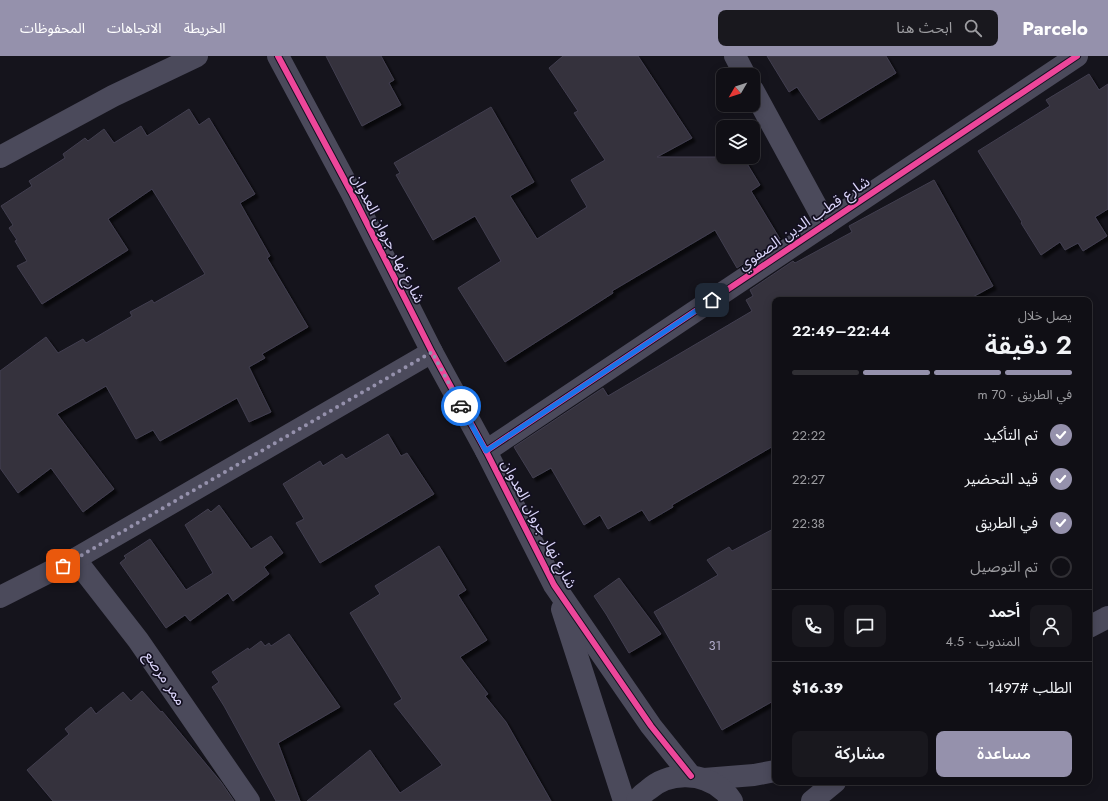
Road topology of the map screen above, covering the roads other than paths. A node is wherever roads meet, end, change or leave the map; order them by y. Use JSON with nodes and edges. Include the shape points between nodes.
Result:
{"nodes":[{"id":1,"x":197,"y":56,"type":"edge"},
{"id":2,"x":278,"y":56,"type":"edge"},
{"id":3,"x":735,"y":56,"type":"edge"},
{"id":4,"x":1078,"y":56,"type":"edge"},
{"id":5,"x":741,"y":68,"type":"edge"},
{"id":6,"x":760,"y":103,"type":"edge"},
{"id":7,"x":0,"y":157,"type":"edge"},
{"id":8,"x":826,"y":224,"type":"junction"},
{"id":9,"x":432,"y":352,"type":"junction"},
{"id":10,"x":486,"y":451,"type":"junction"},
{"id":11,"x":75,"y":559,"type":"junction"},
{"id":12,"x":554,"y":585,"type":"junction"},
{"id":13,"x":0,"y":597,"type":"edge"},
{"id":14,"x":1108,"y":617,"type":"edge"},
{"id":15,"x":1092,"y":625,"type":"edge"},
{"id":16,"x":772,"y":772,"type":"edge"},
{"id":17,"x":698,"y":778,"type":"junction"},
{"id":18,"x":831,"y":785,"type":"edge"},
{"id":19,"x":249,"y":801,"type":"edge"},
{"id":20,"x":624,"y":801,"type":"edge"},
{"id":21,"x":637,"y":801,"type":"edge"},
{"id":22,"x":732,"y":801,"type":"edge"},
{"id":23,"x":812,"y":801,"type":"edge"}],
"edges":[{"from":1,"to":7,"type":"street","via":[[113,96]]},
{"from":2,"to":9,"type":"street","name":"شارع نهار جروان العدوان"},
{"from":3,"to":5,"type":"street"},
{"from":4,"to":8,"type":"street","name":"شارع قطب الدين الصفوي"},
{"from":6,"to":8,"type":"street"},
{"from":8,"to":10,"type":"street","name":"شارع قطب الدين الصفوي"},
{"from":9,"to":10,"type":"street","name":"شارع نهار جروان العدوان"},
{"from":9,"to":11,"type":"street"},
{"from":10,"to":12,"type":"street","name":"شارع نهار جروان العدوان"},
{"from":11,"to":13,"type":"street"},
{"from":11,"to":19,"type":"street","name":"ممر مرصع","via":[[138,640]]},
{"from":12,"to":17,"type":"street","name":"شارع نهار جروان العدوان","via":[[651,726]]},
{"from":12,"to":20,"type":"street","name":"شارع نهار جروان العدوان"},
{"from":14,"to":15,"type":"street"},
{"from":16,"to":17,"type":"street"},
{"from":17,"to":21,"type":"street","via":[[671,778],[653,785]]},
{"from":17,"to":22,"type":"street","via":[[725,791]]},
{"from":18,"to":23,"type":"street"}]}
